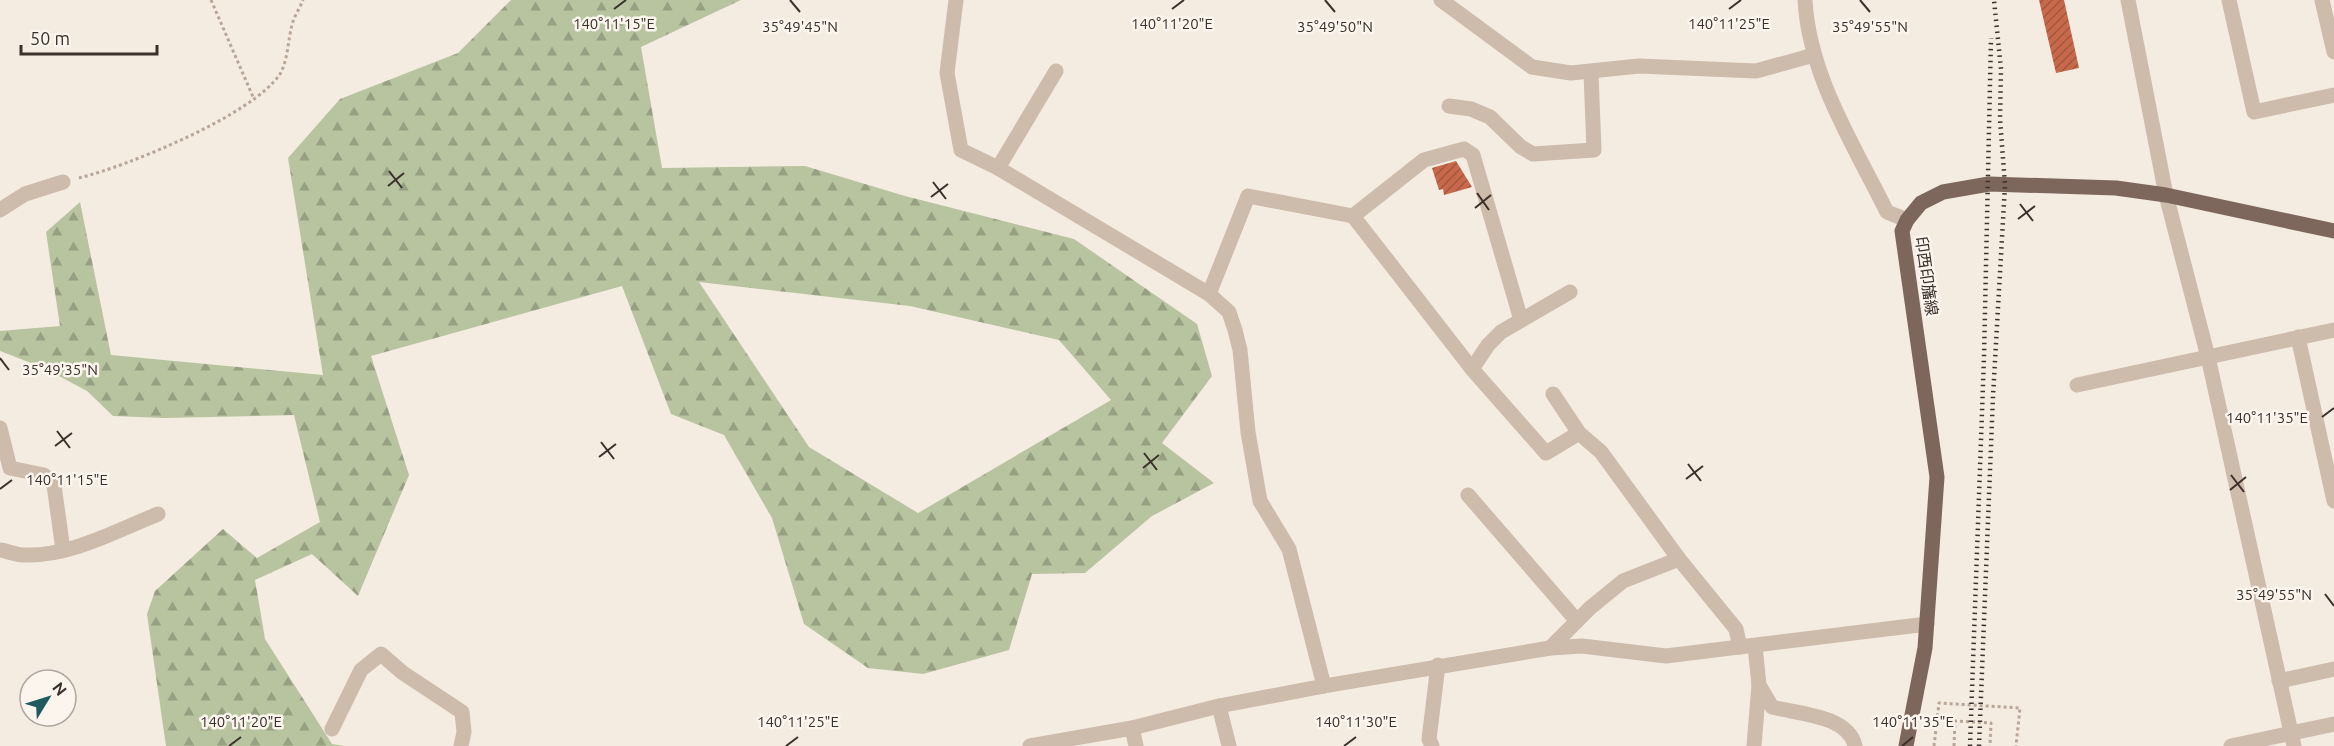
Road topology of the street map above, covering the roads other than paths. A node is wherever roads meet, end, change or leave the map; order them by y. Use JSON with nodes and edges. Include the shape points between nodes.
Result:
{"nodes":[{"id":1,"x":956,"y":0,"type":"edge"},
{"id":2,"x":1441,"y":0,"type":"edge"},
{"id":3,"x":1805,"y":0,"type":"edge"},
{"id":4,"x":2128,"y":0,"type":"edge"},
{"id":5,"x":2229,"y":0,"type":"edge"},
{"id":6,"x":2322,"y":0,"type":"edge"},
{"id":7,"x":2334,"y":52,"type":"edge"},
{"id":8,"x":1814,"y":55,"type":"junction"},
{"id":9,"x":1056,"y":71,"type":"dead end"},
{"id":10,"x":1591,"y":73,"type":"junction"},
{"id":11,"x":2334,"y":94,"type":"edge"},
{"id":12,"x":1449,"y":106,"type":"dead end"},
{"id":13,"x":998,"y":168,"type":"junction"},
{"id":14,"x":63,"y":182,"type":"road end"},
{"id":15,"x":2166,"y":195,"type":"junction"},
{"id":16,"x":0,"y":210,"type":"edge"},
{"id":17,"x":1353,"y":216,"type":"junction"},
{"id":18,"x":1907,"y":220,"type":"junction"},
{"id":19,"x":2334,"y":231,"type":"edge"},
{"id":20,"x":1570,"y":292,"type":"dead end"},
{"id":21,"x":1209,"y":294,"type":"junction"},
{"id":22,"x":1521,"y":320,"type":"junction"},
{"id":23,"x":2334,"y":330,"type":"edge"},
{"id":24,"x":2298,"y":337,"type":"junction"},
{"id":25,"x":2208,"y":357,"type":"junction"},
{"id":26,"x":1472,"y":369,"type":"junction"},
{"id":27,"x":2077,"y":386,"type":"dead end"},
{"id":28,"x":1553,"y":394,"type":"dead end"},
{"id":29,"x":0,"y":428,"type":"edge"},
{"id":30,"x":1579,"y":433,"type":"junction"},
{"id":31,"x":1468,"y":495,"type":"dead end"},
{"id":32,"x":2334,"y":501,"type":"edge"},
{"id":33,"x":158,"y":514,"type":"dead end"},
{"id":34,"x":0,"y":550,"type":"edge"},
{"id":35,"x":63,"y":550,"type":"junction"},
{"id":36,"x":1679,"y":559,"type":"junction"},
{"id":37,"x":1577,"y":621,"type":"junction"},
{"id":38,"x":1927,"y":624,"type":"junction"},
{"id":39,"x":1747,"y":647,"type":"junction"},
{"id":40,"x":1550,"y":648,"type":"junction"},
{"id":41,"x":1438,"y":665,"type":"junction"},
{"id":42,"x":2334,"y":669,"type":"edge"},
{"id":43,"x":2279,"y":681,"type":"junction"},
{"id":44,"x":1759,"y":685,"type":"junction"},
{"id":45,"x":1324,"y":686,"type":"junction"},
{"id":46,"x":1219,"y":706,"type":"junction"},
{"id":47,"x":2334,"y":724,"type":"edge"},
{"id":48,"x":1132,"y":728,"type":"junction"},
{"id":49,"x":332,"y":729,"type":"dead end"},
{"id":50,"x":2293,"y":740,"type":"edge"},
{"id":51,"x":461,"y":746,"type":"edge"},
{"id":52,"x":1030,"y":746,"type":"edge"},
{"id":53,"x":1136,"y":746,"type":"edge"},
{"id":54,"x":1229,"y":746,"type":"edge"},
{"id":55,"x":1432,"y":746,"type":"edge"},
{"id":56,"x":1754,"y":746,"type":"edge"},
{"id":57,"x":1855,"y":746,"type":"edge"},
{"id":58,"x":1906,"y":746,"type":"edge"},
{"id":59,"x":2231,"y":746,"type":"edge"}],
"edges":[{"from":1,"to":13,"type":"street","via":[[947,73],[961,150]]},
{"from":2,"to":10,"type":"street","via":[[1533,67]]},
{"from":3,"to":8,"type":"street"},
{"from":4,"to":15,"type":"street"},
{"from":5,"to":11,"type":"street","via":[[2254,112]]},
{"from":6,"to":7,"type":"street"},
{"from":8,"to":10,"type":"street","via":[[1756,71],[1639,66]]},
{"from":8,"to":18,"type":"street","via":[[1821,78],[1887,212]]},
{"from":9,"to":13,"type":"street"},
{"from":10,"to":12,"type":"street","via":[[1594,150],[1533,154],[1490,117]]},
{"from":13,"to":21,"type":"street"},
{"from":14,"to":16,"type":"street","via":[[26,194]]},
{"from":15,"to":18,"type":"main road","name":"印西印旛線","via":[[2116,188],[1989,184],[1943,192],[1921,203]]},
{"from":15,"to":19,"type":"main road","name":"印西印旛線"},
{"from":15,"to":25,"type":"street"},
{"from":17,"to":21,"type":"street","via":[[1248,196]]},
{"from":17,"to":22,"type":"street","via":[[1424,160],[1464,149],[1473,155]]},
{"from":17,"to":26,"type":"street"},
{"from":18,"to":38,"type":"main road","name":"印西印旛線","via":[[1902,231],[1937,477]]},
{"from":20,"to":22,"type":"street"},
{"from":21,"to":45,"type":"street","via":[[1229,312],[1235,330],[1260,501],[1289,549]]},
{"from":22,"to":26,"type":"street","via":[[1488,345]]},
{"from":23,"to":24,"type":"street"},
{"from":24,"to":25,"type":"street"},
{"from":24,"to":32,"type":"street"},
{"from":25,"to":27,"type":"street"},
{"from":25,"to":43,"type":"street"},
{"from":26,"to":30,"type":"street","via":[[1546,453]]},
{"from":28,"to":30,"type":"street"},
{"from":29,"to":35,"type":"street","via":[[10,468],[44,475],[54,485]]},
{"from":30,"to":36,"type":"street","via":[[1600,452]]},
{"from":31,"to":37,"type":"street"},
{"from":33,"to":35,"type":"street"},
{"from":34,"to":35,"type":"street","via":[[22,555]]},
{"from":36,"to":37,"type":"street","via":[[1623,581]]},
{"from":36,"to":39,"type":"street"},
{"from":37,"to":40,"type":"street"},
{"from":38,"to":39,"type":"street"},
{"from":38,"to":58,"type":"main road","name":"印西印旛線"},
{"from":39,"to":40,"type":"street","via":[[1666,656],[1582,646]]},
{"from":39,"to":44,"type":"street"},
{"from":40,"to":41,"type":"street"},
{"from":41,"to":45,"type":"street"},
{"from":41,"to":55,"type":"street","via":[[1429,738]]},
{"from":42,"to":43,"type":"street"},
{"from":43,"to":50,"type":"street"},
{"from":44,"to":56,"type":"street"},
{"from":44,"to":57,"type":"street","via":[[1772,707],[1839,724],[1853,736]]},
{"from":45,"to":46,"type":"street"},
{"from":46,"to":48,"type":"street"},
{"from":46,"to":54,"type":"street"},
{"from":47,"to":50,"type":"street"},
{"from":48,"to":52,"type":"street"},
{"from":48,"to":53,"type":"street"},
{"from":49,"to":51,"type":"street","via":[[361,670],[381,654],[462,712]]},
{"from":50,"to":59,"type":"street"}]}
